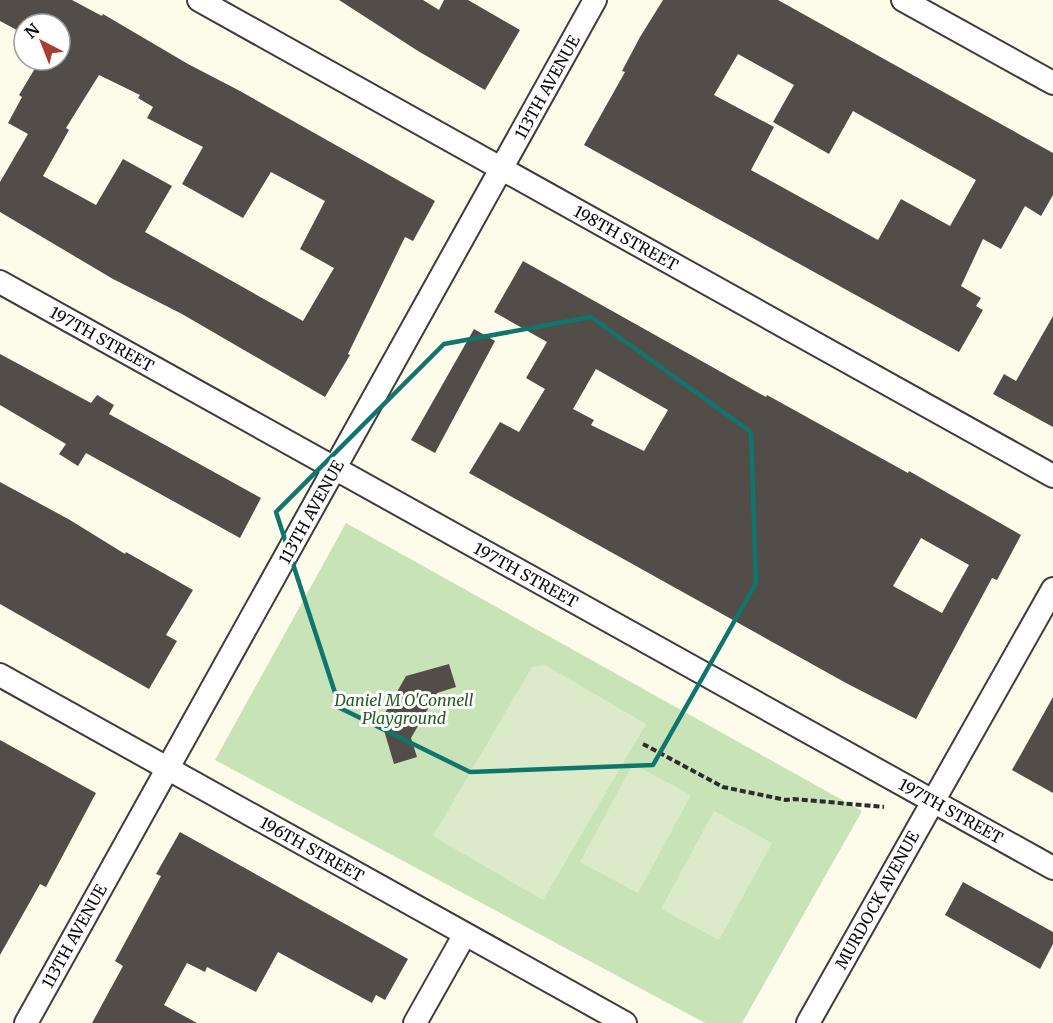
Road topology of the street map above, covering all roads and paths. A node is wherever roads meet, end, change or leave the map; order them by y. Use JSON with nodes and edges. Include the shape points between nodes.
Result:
{"nodes":[{"id":1,"x":199,"y":0,"type":"edge"},
{"id":2,"x":595,"y":0,"type":"edge"},
{"id":3,"x":903,"y":0,"type":"edge"},
{"id":4,"x":1053,"y":83,"type":"edge"},
{"id":5,"x":501,"y":168,"type":"junction"},
{"id":6,"x":0,"y":282,"type":"edge"},
{"id":7,"x":335,"y":468,"type":"junction"},
{"id":8,"x":1053,"y":476,"type":"edge"},
{"id":9,"x":1053,"y":589,"type":"edge"},
{"id":10,"x":0,"y":675,"type":"edge"},
{"id":11,"x":643,"y":744,"type":"dead end"},
{"id":12,"x":168,"y":768,"type":"junction"},
{"id":13,"x":933,"y":801,"type":"junction"},
{"id":14,"x":884,"y":807,"type":"dead end"},
{"id":15,"x":1053,"y":868,"type":"edge"},
{"id":16,"x":465,"y":934,"type":"junction"},
{"id":17,"x":26,"y":1023,"type":"edge"},
{"id":18,"x":415,"y":1023,"type":"edge"},
{"id":19,"x":625,"y":1023,"type":"edge"},
{"id":20,"x":808,"y":1023,"type":"edge"}],
"edges":[{"from":1,"to":5,"type":"street","name":"198TH STREET"},
{"from":2,"to":5,"type":"street","name":"113TH AVENUE"},
{"from":3,"to":4,"type":"street"},
{"from":5,"to":7,"type":"street","name":"113TH AVENUE"},
{"from":5,"to":8,"type":"street","name":"198TH STREET"},
{"from":6,"to":7,"type":"street","name":"197TH STREET"},
{"from":7,"to":12,"type":"street","name":"113TH AVENUE"},
{"from":7,"to":13,"type":"street","name":"197TH STREET"},
{"from":9,"to":13,"type":"street","name":"MURDOCK AVENUE"},
{"from":10,"to":12,"type":"street","name":"196TH STREET"},
{"from":11,"to":14,"type":"path","via":[[723,787],[786,800]]},
{"from":12,"to":16,"type":"street","name":"196TH STREET"},
{"from":12,"to":17,"type":"street","name":"113TH AVENUE"},
{"from":13,"to":15,"type":"street","name":"197TH STREET"},
{"from":13,"to":20,"type":"street","name":"MURDOCK AVENUE"},
{"from":16,"to":18,"type":"street"},
{"from":16,"to":19,"type":"street","name":"196TH STREET"}]}
